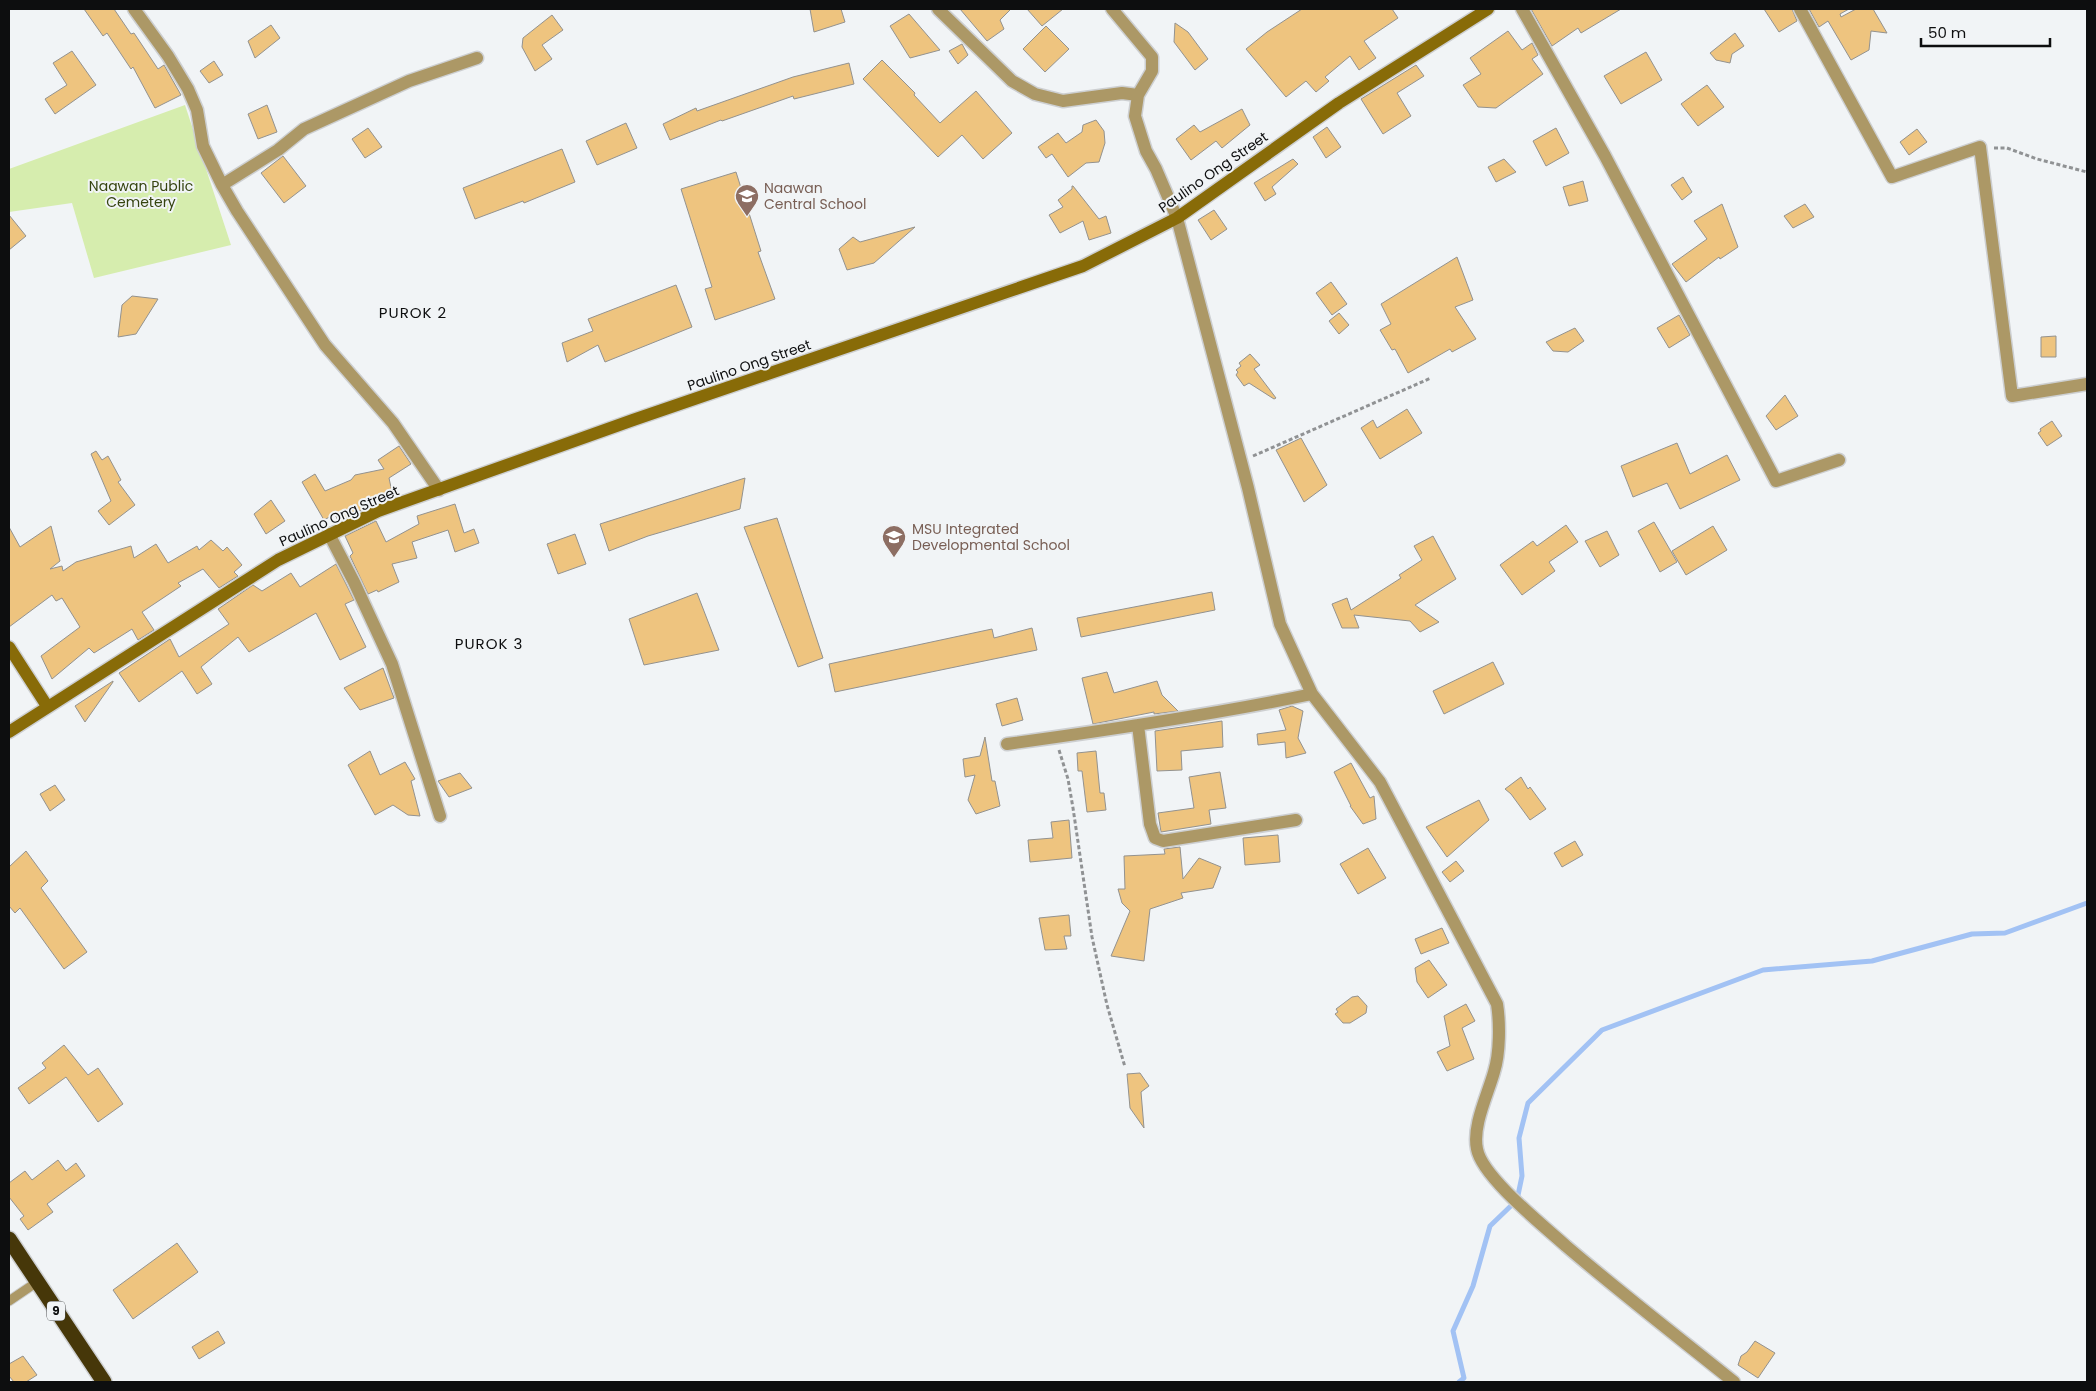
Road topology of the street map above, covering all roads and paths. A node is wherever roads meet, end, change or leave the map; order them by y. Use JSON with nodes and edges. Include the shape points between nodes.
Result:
{"nodes":[{"id":1,"x":134,"y":9,"type":"edge"},
{"id":2,"x":938,"y":9,"type":"edge"},
{"id":3,"x":1112,"y":9,"type":"edge"},
{"id":4,"x":1488,"y":9,"type":"edge"},
{"id":5,"x":1522,"y":9,"type":"edge"},
{"id":6,"x":1800,"y":9,"type":"edge"},
{"id":7,"x":477,"y":58,"type":"dead end"},
{"id":8,"x":1138,"y":95,"type":"junction"},
{"id":9,"x":1980,"y":148,"type":"junction"},
{"id":10,"x":2087,"y":172,"type":"edge"},
{"id":11,"x":222,"y":185,"type":"junction"},
{"id":12,"x":1177,"y":218,"type":"junction"},
{"id":13,"x":1431,"y":378,"type":"dead end"},
{"id":14,"x":2087,"y":384,"type":"edge"},
{"id":15,"x":1839,"y":460,"type":"dead end"},
{"id":16,"x":1241,"y":461,"type":"junction"},
{"id":17,"x":439,"y":490,"type":"junction"},
{"id":18,"x":328,"y":534,"type":"junction"},
{"id":19,"x":9,"y":647,"type":"edge"},
{"id":20,"x":1312,"y":694,"type":"junction"},
{"id":21,"x":47,"y":706,"type":"junction"},
{"id":22,"x":1138,"y":725,"type":"junction"},
{"id":23,"x":9,"y":732,"type":"edge"},
{"id":24,"x":1057,"y":737,"type":"junction"},
{"id":25,"x":1007,"y":744,"type":"dead end"},
{"id":26,"x":440,"y":816,"type":"dead end"},
{"id":27,"x":1296,"y":820,"type":"dead end"},
{"id":28,"x":1125,"y":1067,"type":"dead end"},
{"id":29,"x":9,"y":1241,"type":"edge"},
{"id":30,"x":37,"y":1282,"type":"junction"},
{"id":31,"x":9,"y":1301,"type":"edge"},
{"id":32,"x":104,"y":1382,"type":"edge"},
{"id":33,"x":1734,"y":1382,"type":"edge"}],
"edges":[{"from":1,"to":11,"type":"street","via":[[188,90],[197,110],[203,146]]},
{"from":2,"to":8,"type":"street","via":[[1012,81],[1035,94],[1063,101],[1122,93]]},
{"from":3,"to":8,"type":"street","via":[[1152,57],[1152,71]]},
{"from":4,"to":12,"type":"street","name":"Paulino Ong Street","via":[[1339,103]]},
{"from":5,"to":15,"type":"street","via":[[1609,165],[1776,481]]},
{"from":6,"to":9,"type":"street","via":[[1892,177]]},
{"from":7,"to":11,"type":"street","via":[[409,81],[304,129],[278,150]]},
{"from":8,"to":12,"type":"street","via":[[1135,116],[1141,136]]},
{"from":9,"to":10,"type":"path","via":[[2007,148]]},
{"from":9,"to":14,"type":"street","via":[[2012,396]]},
{"from":11,"to":17,"type":"street","via":[[325,344],[393,423]]},
{"from":12,"to":16,"type":"street"},
{"from":12,"to":17,"type":"street","name":"Paulino Ong Street","via":[[1082,266]]},
{"from":13,"to":16,"type":"path"},
{"from":16,"to":20,"type":"street","via":[[1280,624]]},
{"from":17,"to":18,"type":"street","name":"Paulino Ong Street","via":[[378,511]]},
{"from":18,"to":21,"type":"street","name":"Paulino Ong Street","via":[[278,560]]},
{"from":18,"to":26,"type":"street","via":[[392,664]]},
{"from":19,"to":21,"type":"street"},
{"from":20,"to":22,"type":"street"},
{"from":20,"to":33,"type":"street","via":[[1380,782],[1497,1004],[1500,1018],[1495,1069],[1476,1137],[1482,1161],[1528,1213],[1603,1278]]},
{"from":21,"to":23,"type":"street","name":"Paulino Ong Street"},
{"from":22,"to":24,"type":"street"},
{"from":22,"to":27,"type":"street","via":[[1154,838],[1163,841]]},
{"from":24,"to":25,"type":"street"},
{"from":24,"to":28,"type":"path","via":[[1068,779],[1094,945]]},
{"from":29,"to":30,"type":"highway","number":"9"},
{"from":30,"to":31,"type":"lane"},
{"from":30,"to":32,"type":"highway","number":"9"}]}
